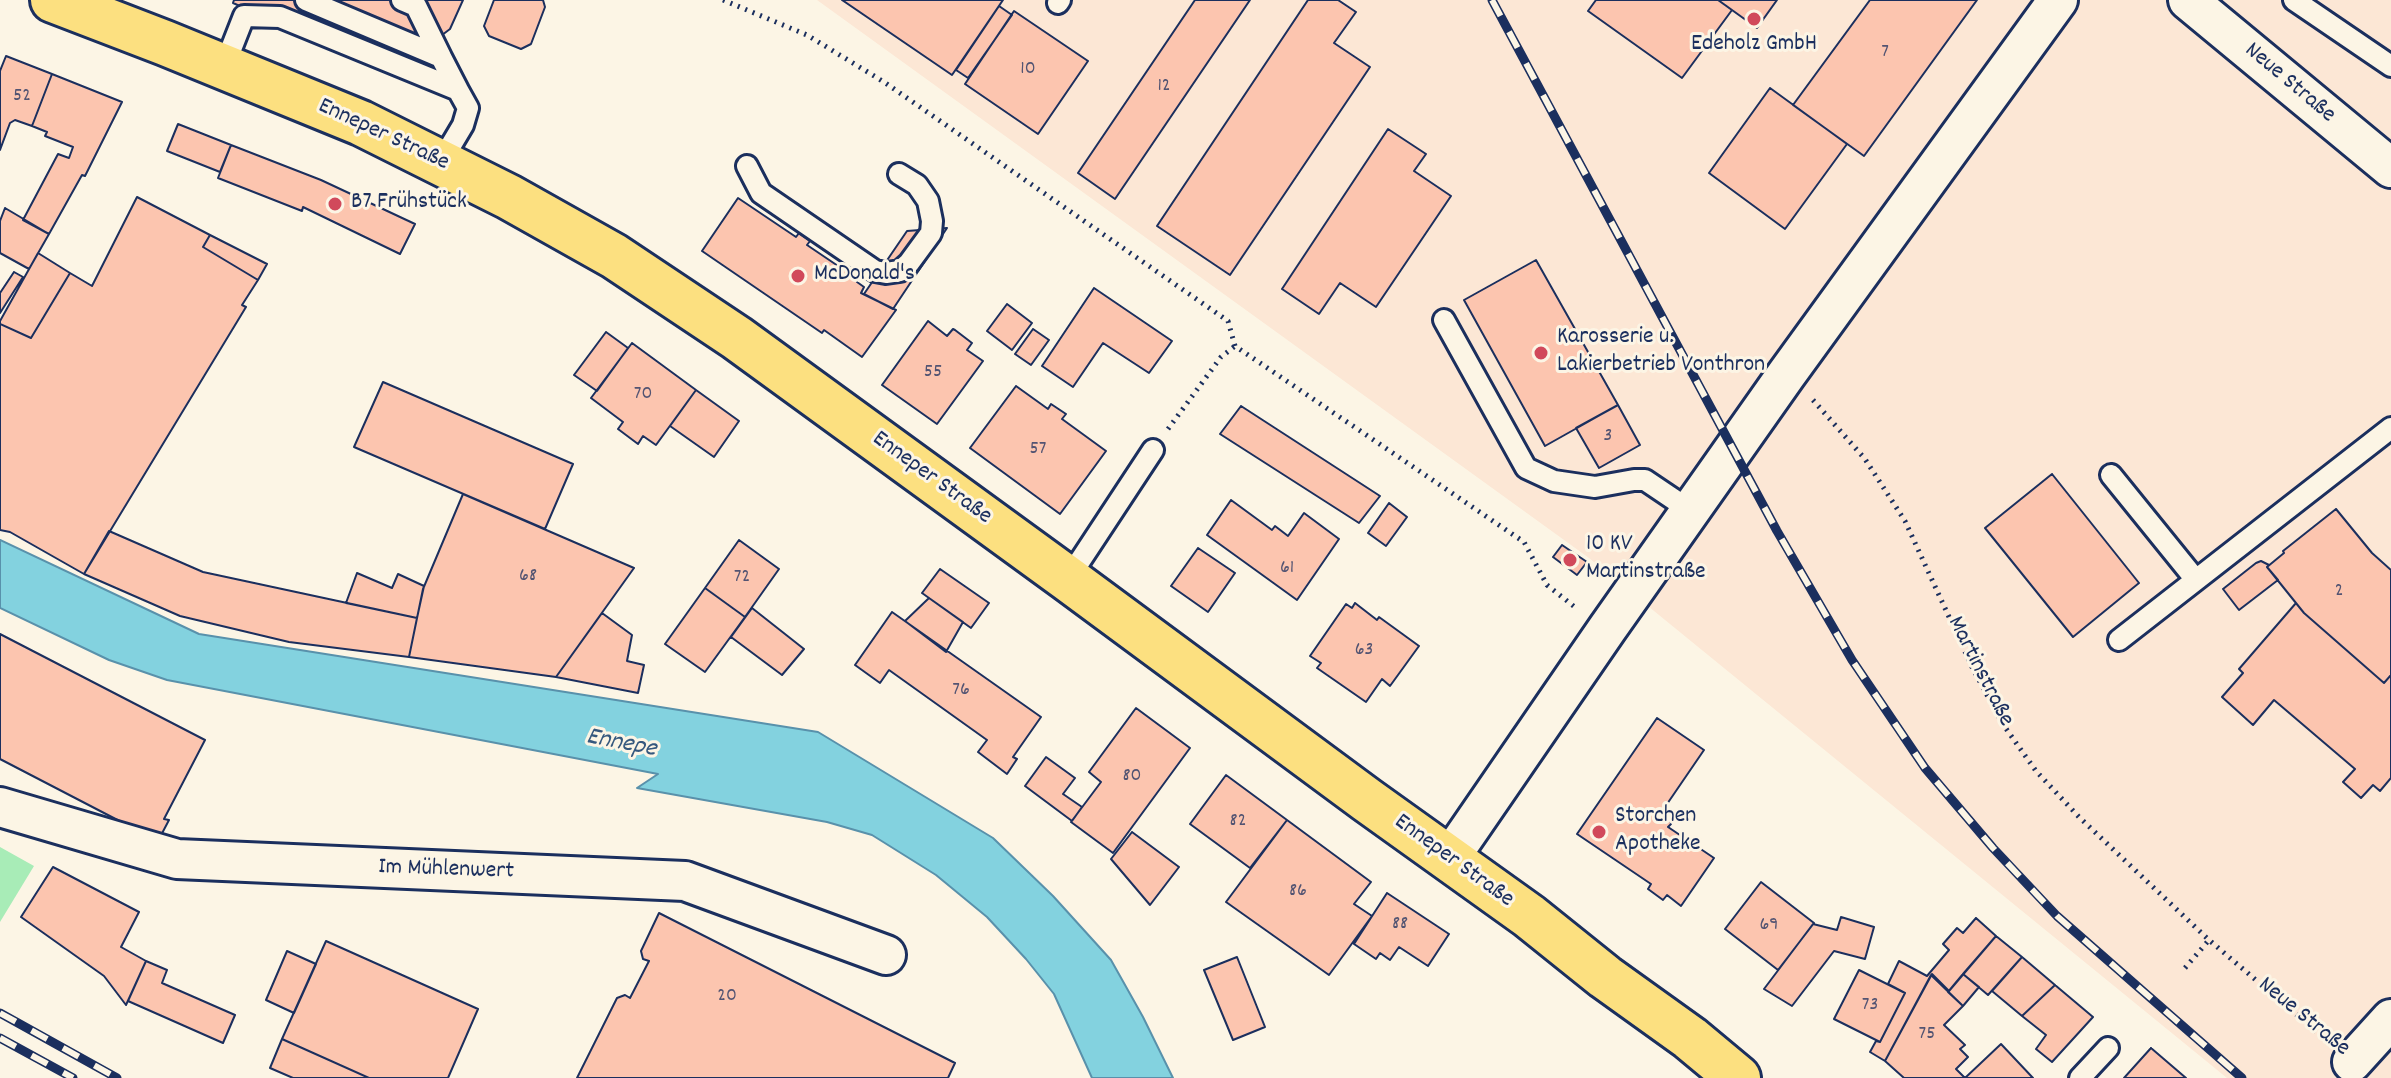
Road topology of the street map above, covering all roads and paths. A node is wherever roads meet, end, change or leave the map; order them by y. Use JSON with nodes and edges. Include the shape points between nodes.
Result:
{"nodes":[{"id":1,"x":53,"y":0,"type":"edge"},
{"id":2,"x":262,"y":0,"type":"edge"},
{"id":3,"x":306,"y":0,"type":"edge"},
{"id":4,"x":402,"y":0,"type":"edge"},
{"id":5,"x":723,"y":0,"type":"edge"},
{"id":6,"x":2058,"y":0,"type":"edge"},
{"id":7,"x":2188,"y":0,"type":"edge"},
{"id":8,"x":2294,"y":0,"type":"edge"},
{"id":9,"x":244,"y":16,"type":"junction"},
{"id":10,"x":441,"y":57,"type":"junction"},
{"id":11,"x":2391,"y":66,"type":"edge"},
{"id":12,"x":224,"y":67,"type":"junction"},
{"id":13,"x":458,"y":90,"type":"junction"},
{"id":14,"x":441,"y":162,"type":"junction"},
{"id":15,"x":747,"y":166,"type":"dead end"},
{"id":16,"x":2391,"y":168,"type":"edge"},
{"id":17,"x":899,"y":174,"type":"dead end"},
{"id":18,"x":1444,"y":320,"type":"dead end"},
{"id":19,"x":1235,"y":346,"type":"junction"},
{"id":20,"x":1786,"y":375,"type":"junction"},
{"id":21,"x":2391,"y":428,"type":"edge"},
{"id":22,"x":1153,"y":450,"type":"joint"},
{"id":23,"x":2111,"y":475,"type":"dead end"},
{"id":24,"x":1691,"y":511,"type":"junction"},
{"id":25,"x":1068,"y":579,"type":"junction"},
{"id":26,"x":2196,"y":580,"type":"junction"},
{"id":27,"x":1607,"y":629,"type":"junction"},
{"id":28,"x":2119,"y":640,"type":"dead end"},
{"id":29,"x":0,"y":807,"type":"edge"},
{"id":30,"x":1449,"y":859,"type":"junction"},
{"id":31,"x":2209,"y":940,"type":"junction"},
{"id":32,"x":886,"y":955,"type":"dead end"},
{"id":33,"x":2185,"y":968,"type":"dead end"},
{"id":34,"x":2391,"y":1019,"type":"edge"},
{"id":35,"x":2108,"y":1048,"type":"dead end"},
{"id":36,"x":2352,"y":1062,"type":"joint"},
{"id":37,"x":1738,"y":1078,"type":"edge"},
{"id":38,"x":2080,"y":1078,"type":"edge"}],
"edges":[{"from":1,"to":12,"type":"main road","name":"Enneper Straße"},
{"from":2,"to":9,"type":"lane"},
{"from":3,"to":10,"type":"lane"},
{"from":4,"to":10,"type":"lane","via":[[416,6]]},
{"from":5,"to":19,"type":"path","via":[[807,35],[884,82],[1228,321]]},
{"from":6,"to":20,"type":"street"},
{"from":7,"to":16,"type":"street","name":"Neue Straße"},
{"from":8,"to":11,"type":"lane"},
{"from":9,"to":12,"type":"lane"},
{"from":9,"to":13,"type":"lane","via":[[280,17]]},
{"from":10,"to":13,"type":"lane"},
{"from":12,"to":14,"type":"main road","name":"Enneper Straße"},
{"from":13,"to":14,"type":"lane","via":[[468,108]]},
{"from":14,"to":25,"type":"main road","name":"Enneper Straße","via":[[614,256],[737,338]]},
{"from":15,"to":17,"type":"lane","via":[[761,193],[875,271],[886,273],[909,263],[931,233],[928,201],[917,185]]},
{"from":18,"to":24,"type":"lane","via":[[1526,468],[1554,481],[1595,487],[1645,480]]},
{"from":19,"to":22,"type":"path","via":[[1221,357]]},
{"from":19,"to":27,"type":"path","via":[[1524,542],[1547,585]]},
{"from":20,"to":24,"type":"street"},
{"from":20,"to":31,"type":"path","name":"Martinstraße","via":[[1829,416],[1888,494],[1972,667],[2036,771]]},
{"from":21,"to":26,"type":"lane"},
{"from":22,"to":25,"type":"lane"},
{"from":23,"to":26,"type":"lane"},
{"from":24,"to":27,"type":"street"},
{"from":25,"to":30,"type":"main road","name":"Enneper Straße"},
{"from":26,"to":28,"type":"lane"},
{"from":27,"to":30,"type":"street"},
{"from":29,"to":32,"type":"street","name":"Im Mühlenwert","via":[[177,859],[685,881]]},
{"from":30,"to":37,"type":"main road","name":"Enneper Straße"},
{"from":31,"to":33,"type":"path"},
{"from":31,"to":36,"type":"path","name":"Neue Straße"},
{"from":34,"to":36,"type":"street","name":"Neue Straße"},
{"from":35,"to":38,"type":"lane"}]}
